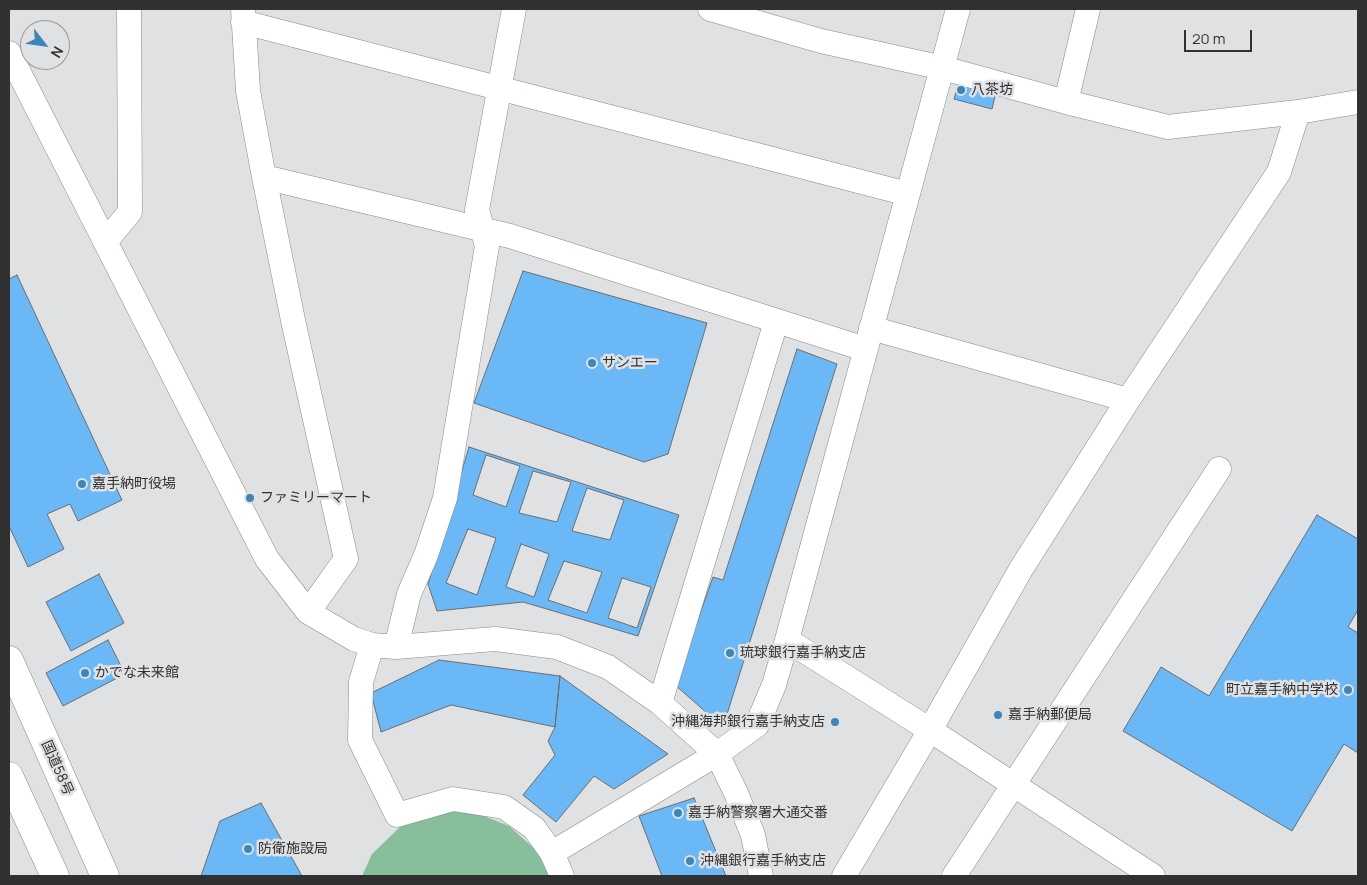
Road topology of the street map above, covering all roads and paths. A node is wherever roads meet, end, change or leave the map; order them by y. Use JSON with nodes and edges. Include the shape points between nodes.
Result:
{"nodes":[{"id":1,"x":129,"y":9,"type":"edge"},
{"id":2,"x":514,"y":9,"type":"edge"},
{"id":3,"x":710,"y":9,"type":"edge"},
{"id":4,"x":958,"y":9,"type":"edge"},
{"id":5,"x":1088,"y":9,"type":"edge"},
{"id":6,"x":243,"y":16,"type":"edge"},
{"id":7,"x":9,"y":53,"type":"edge"},
{"id":8,"x":943,"y":68,"type":"junction"},
{"id":9,"x":500,"y":88,"type":"junction"},
{"id":10,"x":1066,"y":102,"type":"junction"},
{"id":11,"x":1358,"y":102,"type":"edge"},
{"id":12,"x":1298,"y":112,"type":"junction"},
{"id":13,"x":264,"y":176,"type":"junction"},
{"id":14,"x":908,"y":194,"type":"junction"},
{"id":15,"x":481,"y":229,"type":"junction"},
{"id":16,"x":106,"y":242,"type":"junction"},
{"id":17,"x":776,"y":322,"type":"junction"},
{"id":18,"x":868,"y":339,"type":"junction"},
{"id":19,"x":1128,"y":400,"type":"junction"},
{"id":20,"x":1219,"y":469,"type":"dead end"},
{"id":21,"x":308,"y":612,"type":"junction"},
{"id":22,"x":787,"y":640,"type":"junction"},
{"id":23,"x":372,"y":645,"type":"junction"},
{"id":24,"x":396,"y":647,"type":"junction"},
{"id":25,"x":9,"y":660,"type":"edge"},
{"id":26,"x":660,"y":703,"type":"junction"},
{"id":27,"x":930,"y":730,"type":"junction"},
{"id":28,"x":716,"y":754,"type":"junction"},
{"id":29,"x":9,"y":776,"type":"edge"},
{"id":30,"x":1014,"y":786,"type":"junction"},
{"id":31,"x":552,"y":854,"type":"junction"},
{"id":32,"x":55,"y":876,"type":"edge"},
{"id":33,"x":105,"y":876,"type":"edge"},
{"id":34,"x":562,"y":876,"type":"edge"},
{"id":35,"x":761,"y":876,"type":"edge"},
{"id":36,"x":844,"y":876,"type":"edge"},
{"id":37,"x":954,"y":876,"type":"edge"},
{"id":38,"x":1153,"y":876,"type":"edge"}],
"edges":[{"from":1,"to":16,"type":"street","via":[[130,212]]},
{"from":2,"to":9,"type":"street"},
{"from":3,"to":8,"type":"street","via":[[821,40]]},
{"from":4,"to":8,"type":"street"},
{"from":5,"to":10,"type":"street"},
{"from":6,"to":9,"type":"street"},
{"from":6,"to":13,"type":"street","via":[[248,90]]},
{"from":7,"to":16,"type":"street"},
{"from":8,"to":10,"type":"street"},
{"from":8,"to":14,"type":"street"},
{"from":9,"to":14,"type":"street"},
{"from":9,"to":15,"type":"street","via":[[477,210]]},
{"from":10,"to":12,"type":"street","via":[[1168,127]]},
{"from":11,"to":12,"type":"street"},
{"from":12,"to":19,"type":"street","via":[[1279,172]]},
{"from":13,"to":15,"type":"street"},
{"from":13,"to":21,"type":"street","via":[[346,559]]},
{"from":14,"to":18,"type":"street"},
{"from":15,"to":17,"type":"street"},
{"from":15,"to":24,"type":"street","via":[[486,246],[445,498],[409,594]]},
{"from":16,"to":21,"type":"street","via":[[267,559]]},
{"from":17,"to":18,"type":"street"},
{"from":17,"to":26,"type":"street"},
{"from":18,"to":19,"type":"street"},
{"from":18,"to":22,"type":"street"},
{"from":19,"to":27,"type":"street","via":[[1021,569]]},
{"from":20,"to":30,"type":"street"},
{"from":21,"to":23,"type":"street","via":[[354,639]]},
{"from":22,"to":27,"type":"street"},
{"from":22,"to":28,"type":"street","via":[[774,685],[757,725]]},
{"from":23,"to":24,"type":"street"},
{"from":23,"to":31,"type":"street","via":[[361,682],[360,740],[397,815],[453,799],[504,807],[534,828]]},
{"from":24,"to":26,"type":"street","via":[[495,640],[557,647],[608,667]]},
{"from":25,"to":33,"type":"highway","name":"国道58号"},
{"from":26,"to":28,"type":"street"},
{"from":27,"to":30,"type":"street"},
{"from":27,"to":36,"type":"street"},
{"from":28,"to":31,"type":"street"},
{"from":28,"to":35,"type":"street","via":[[753,835]]},
{"from":29,"to":32,"type":"highway"},
{"from":30,"to":37,"type":"street"},
{"from":30,"to":38,"type":"street"},
{"from":31,"to":34,"type":"street"}]}
